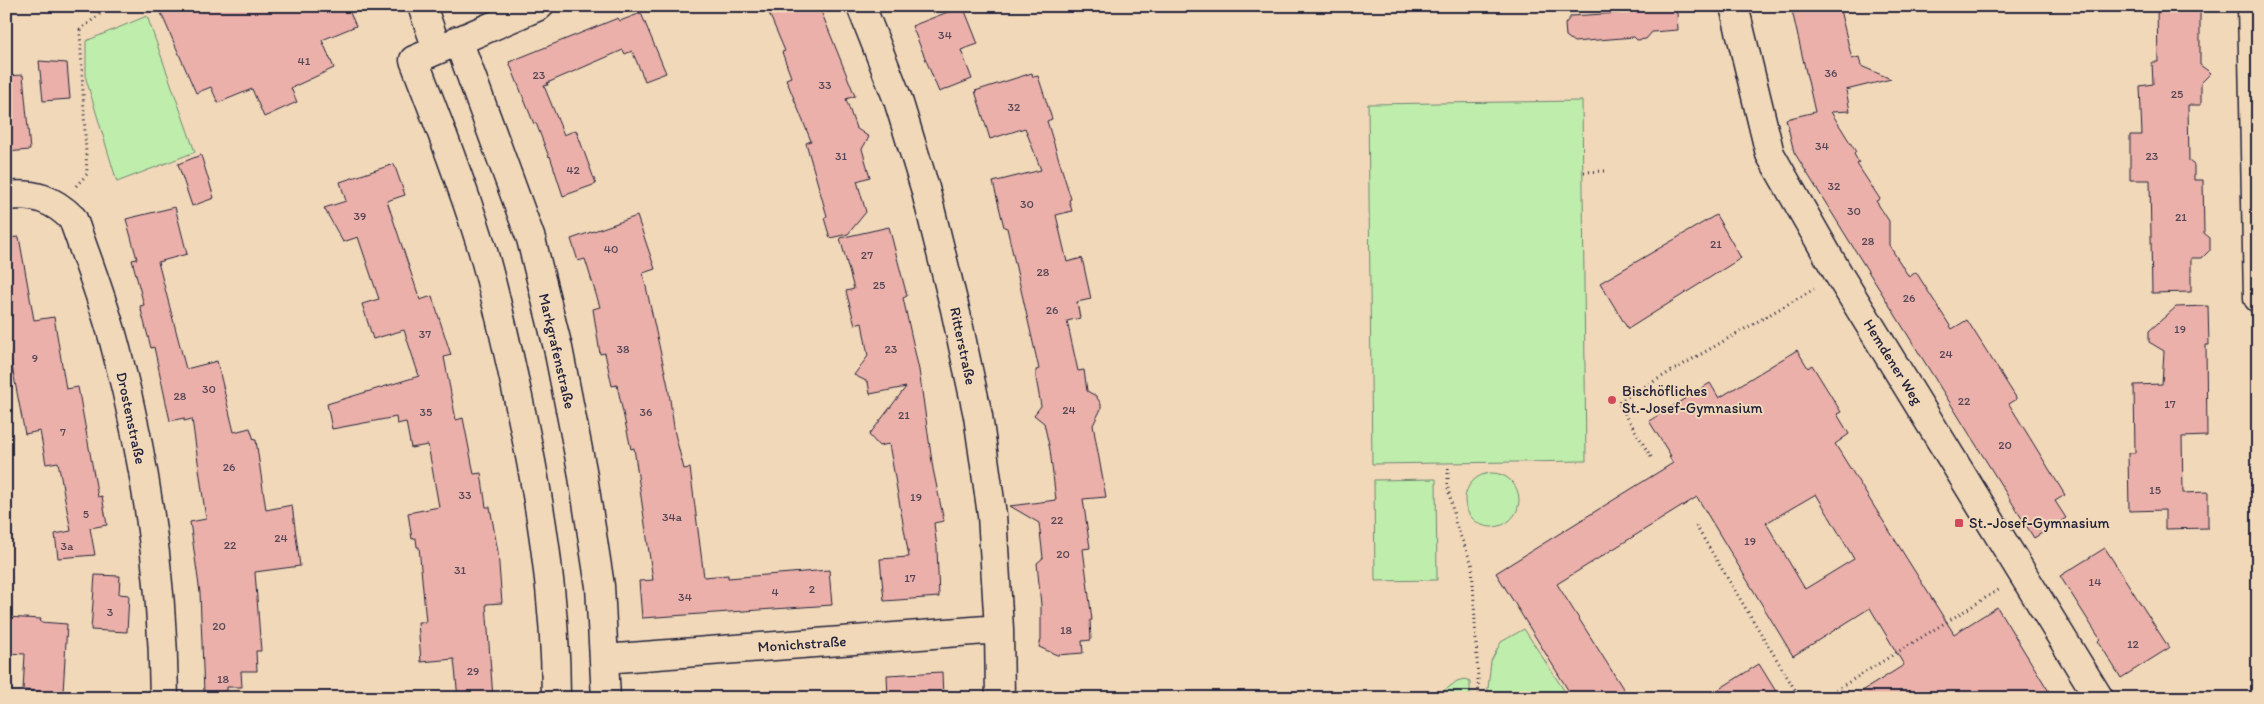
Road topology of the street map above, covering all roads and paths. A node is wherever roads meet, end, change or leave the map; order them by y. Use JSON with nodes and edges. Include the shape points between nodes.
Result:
{"nodes":[{"id":1,"x":110,"y":6,"type":"edge"},
{"id":2,"x":422,"y":6,"type":"edge"},
{"id":3,"x":539,"y":6,"type":"edge"},
{"id":4,"x":861,"y":6,"type":"edge"},
{"id":5,"x":1734,"y":6,"type":"edge"},
{"id":6,"x":2252,"y":6,"type":"edge"},
{"id":7,"x":448,"y":44,"type":"junction"},
{"id":8,"x":1606,"y":171,"type":"dead end"},
{"id":9,"x":1584,"y":172,"type":"dead end"},
{"id":10,"x":6,"y":196,"type":"edge"},
{"id":11,"x":59,"y":206,"type":"junction"},
{"id":12,"x":1839,"y":275,"type":"junction"},
{"id":13,"x":2258,"y":298,"type":"edge"},
{"id":14,"x":1652,"y":457,"type":"dead end"},
{"id":15,"x":1448,"y":468,"type":"dead end"},
{"id":16,"x":1696,"y":526,"type":"dead end"},
{"id":17,"x":2024,"y":575,"type":"junction"},
{"id":18,"x":999,"y":629,"type":"junction"},
{"id":19,"x":604,"y":658,"type":"junction"},
{"id":20,"x":164,"y":698,"type":"edge"},
{"id":21,"x":556,"y":698,"type":"edge"},
{"id":22,"x":606,"y":698,"type":"edge"},
{"id":23,"x":1000,"y":698,"type":"edge"},
{"id":24,"x":1479,"y":698,"type":"edge"},
{"id":25,"x":1800,"y":698,"type":"edge"},
{"id":26,"x":1823,"y":698,"type":"edge"},
{"id":27,"x":2099,"y":698,"type":"edge"}],
"edges":[{"from":1,"to":11,"type":"path","via":[[80,30],[87,174]]},
{"from":2,"to":7,"type":"street","name":"Markgrafenstraße"},
{"from":3,"to":7,"type":"street"},
{"from":4,"to":18,"type":"street","name":"Ritterstraße","via":[[898,100],[956,309],[978,416],[992,515]]},
{"from":5,"to":12,"type":"street","name":"Hemdener Weg","via":[[1770,154]]},
{"from":6,"to":13,"type":"street"},
{"from":7,"to":19,"type":"street","name":"Markgrafenstraße","via":[[531,239],[558,348],[582,470],[600,586]]},
{"from":7,"to":21,"type":"street","via":[[414,60],[482,249],[509,356],[536,481],[550,587]]},
{"from":8,"to":9,"type":"path"},
{"from":10,"to":11,"type":"street","name":"Drostenstraße","via":[[21,194]]},
{"from":11,"to":20,"type":"street","name":"Drostenstraße","via":[[73,220],[116,348],[134,427],[158,570]]},
{"from":12,"to":14,"type":"path","via":[[1618,402]]},
{"from":12,"to":17,"type":"street","name":"Hemdener Weg"},
{"from":15,"to":24,"type":"path","via":[[1448,488],[1456,525],[1472,564]]},
{"from":16,"to":25,"type":"path"},
{"from":17,"to":26,"type":"path"},
{"from":17,"to":27,"type":"street","name":"Hemdener Weg"},
{"from":18,"to":19,"type":"street","name":"Monichstraße"},
{"from":18,"to":23,"type":"street","name":"Ritterstraße"},
{"from":19,"to":22,"type":"street","name":"Markgrafenstraße"}]}
